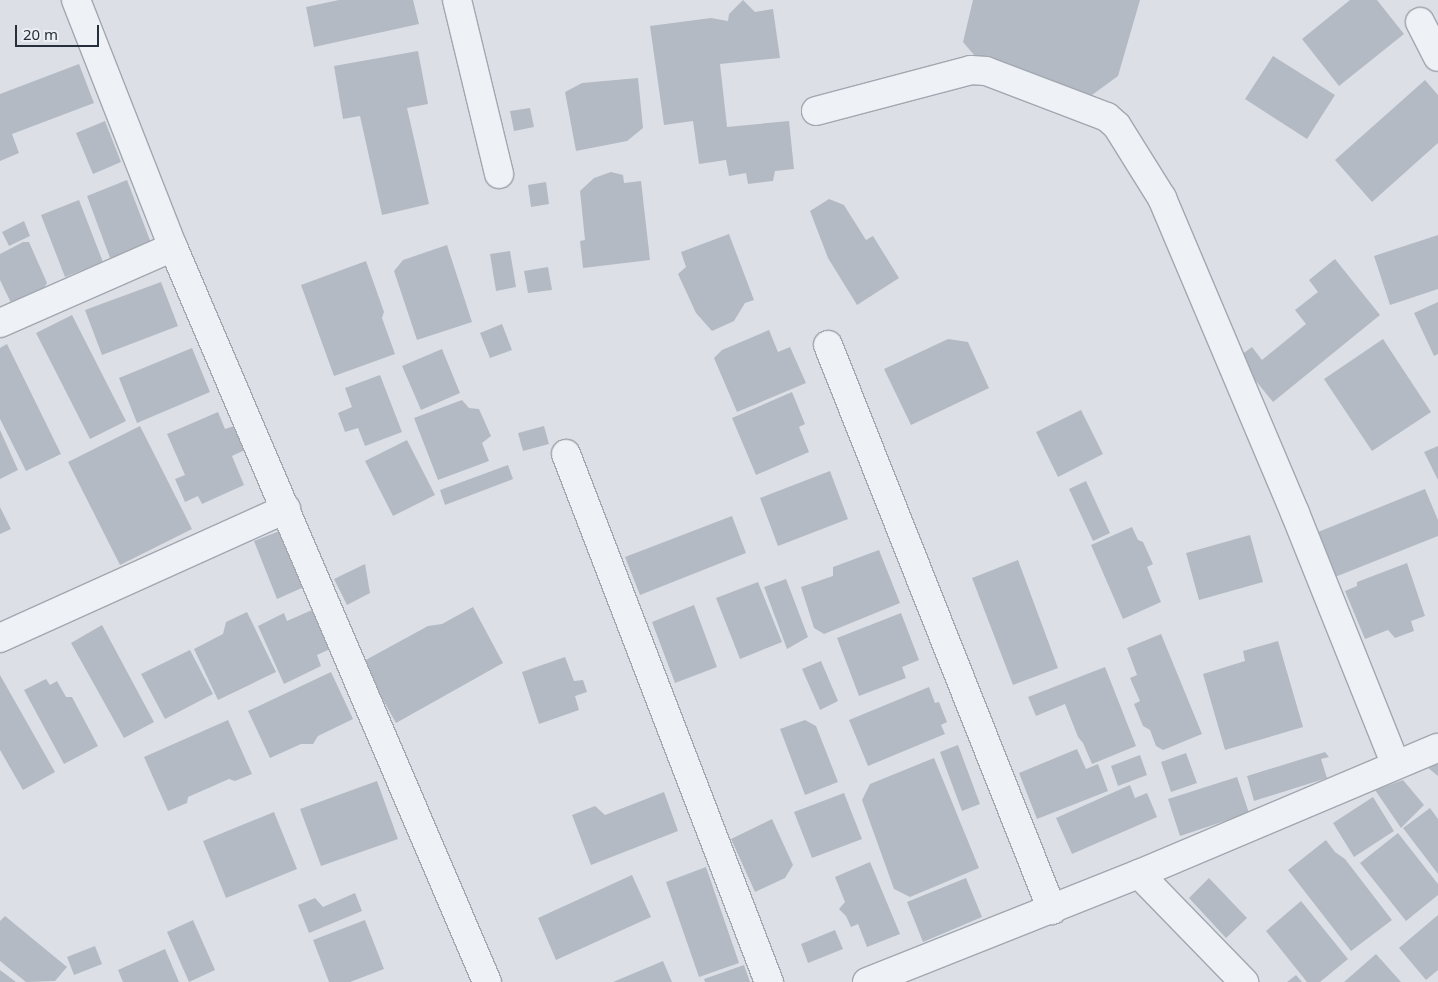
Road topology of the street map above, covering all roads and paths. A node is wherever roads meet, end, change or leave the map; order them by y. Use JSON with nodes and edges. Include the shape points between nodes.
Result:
{"nodes":[{"id":1,"x":76,"y":0,"type":"edge"},
{"id":2,"x":457,"y":0,"type":"edge"},
{"id":3,"x":1420,"y":22,"type":"dead end"},
{"id":4,"x":1438,"y":57,"type":"edge"},
{"id":5,"x":816,"y":112,"type":"dead end"},
{"id":6,"x":499,"y":174,"type":"dead end"},
{"id":7,"x":174,"y":246,"type":"junction"},
{"id":8,"x":0,"y":323,"type":"edge"},
{"id":9,"x":828,"y":345,"type":"dead end"},
{"id":10,"x":566,"y":454,"type":"dead end"},
{"id":11,"x":286,"y":509,"type":"junction"},
{"id":12,"x":0,"y":638,"type":"edge"},
{"id":13,"x":1438,"y":748,"type":"edge"},
{"id":14,"x":1396,"y":765,"type":"junction"},
{"id":15,"x":1139,"y":874,"type":"junction"},
{"id":16,"x":1052,"y":910,"type":"junction"},
{"id":17,"x":487,"y":982,"type":"edge"},
{"id":18,"x":769,"y":982,"type":"edge"},
{"id":19,"x":867,"y":982,"type":"edge"},
{"id":20,"x":1244,"y":982,"type":"edge"}],
"edges":[{"from":1,"to":7,"type":"street"},
{"from":2,"to":6,"type":"street"},
{"from":3,"to":4,"type":"street"},
{"from":5,"to":14,"type":"street","via":[[971,70],[986,70],[1107,117],[1117,126],[1162,198],[1295,513]]},
{"from":7,"to":8,"type":"street"},
{"from":7,"to":11,"type":"street"},
{"from":9,"to":16,"type":"street"},
{"from":10,"to":18,"type":"street"},
{"from":11,"to":12,"type":"street"},
{"from":11,"to":17,"type":"street"},
{"from":13,"to":14,"type":"street"},
{"from":14,"to":15,"type":"street"},
{"from":15,"to":16,"type":"street"},
{"from":15,"to":20,"type":"street"},
{"from":16,"to":19,"type":"street"}]}
